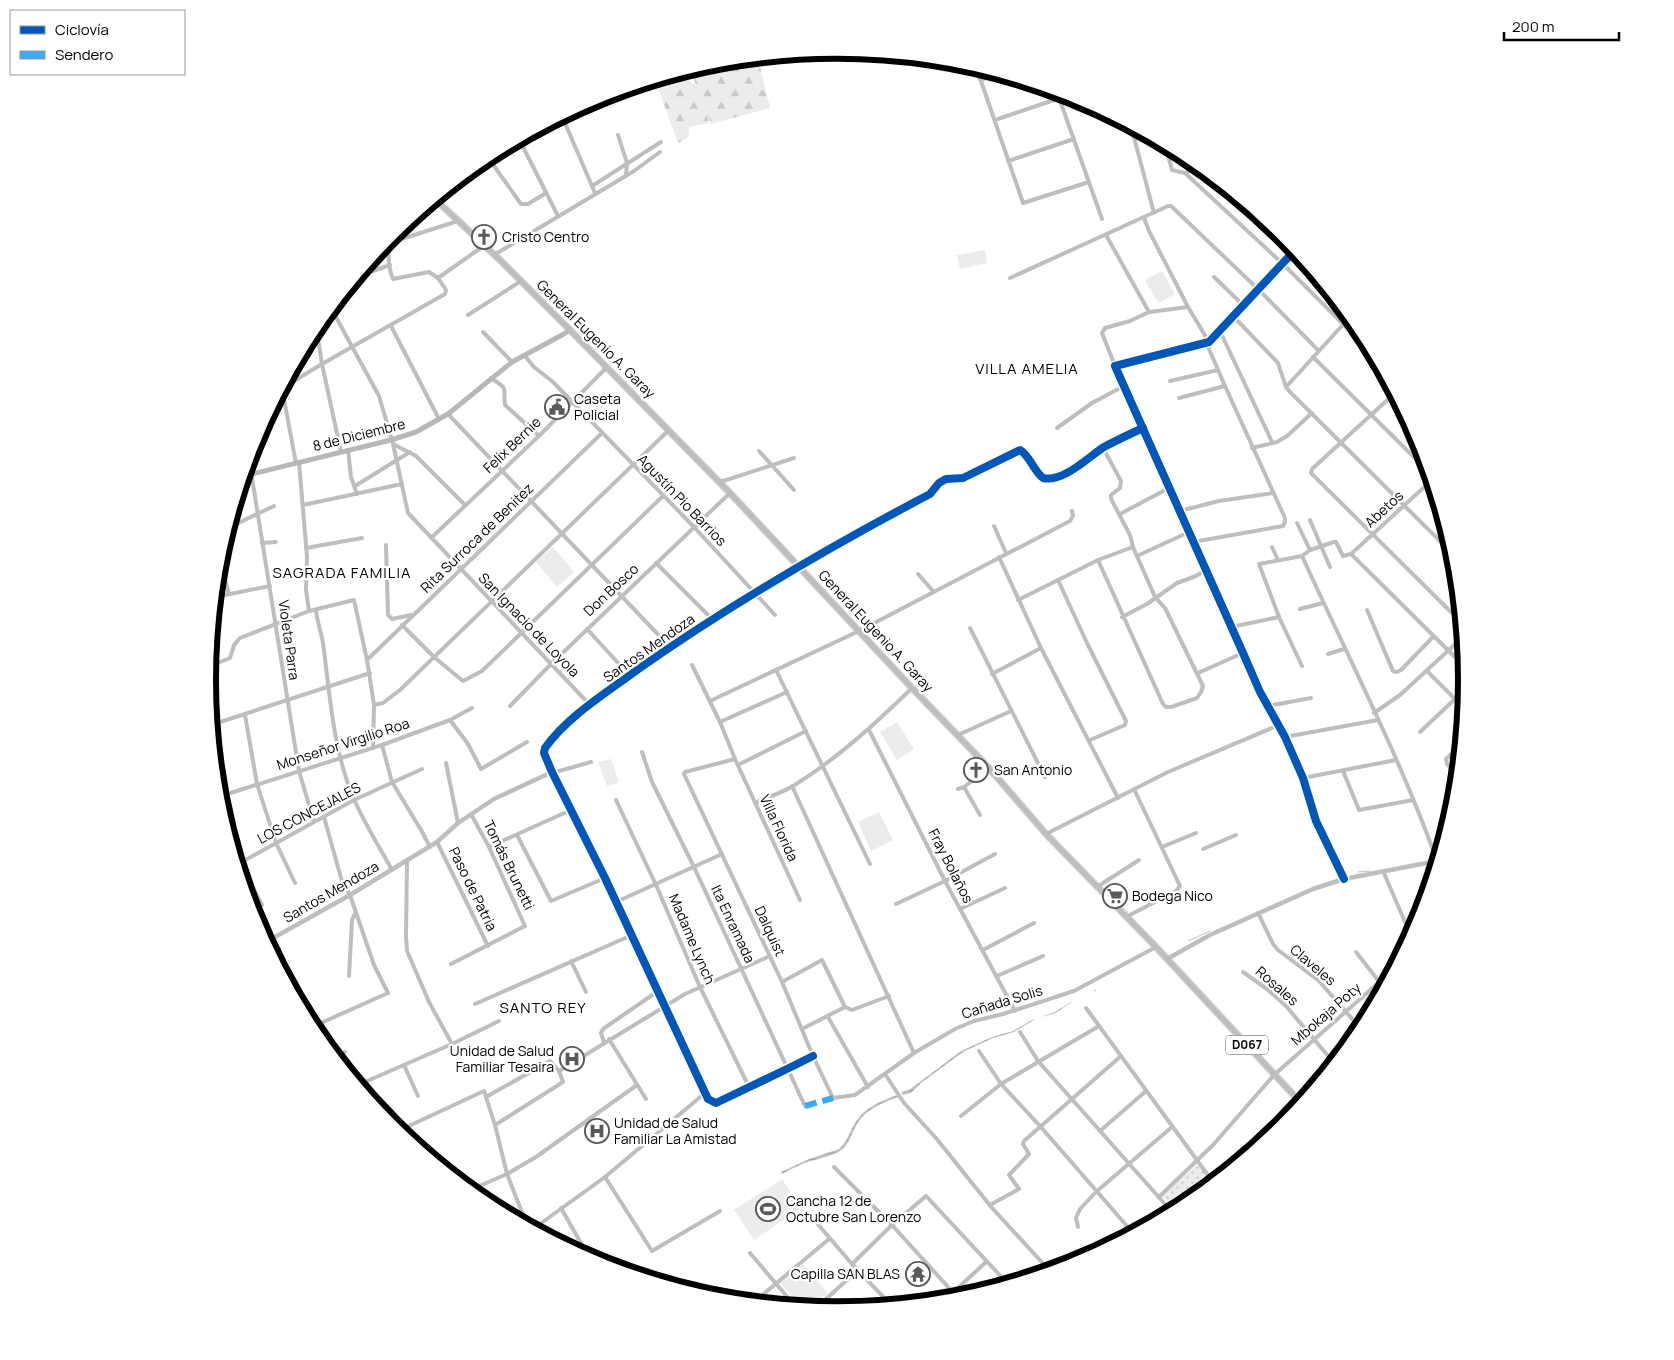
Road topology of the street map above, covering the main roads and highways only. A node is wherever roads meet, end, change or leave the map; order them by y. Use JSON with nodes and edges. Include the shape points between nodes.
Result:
{"nodes":[{"id":1,"x":439,"y":203,"type":"edge"},
{"id":2,"x":570,"y":330,"type":"junction"},
{"id":3,"x":251,"y":475,"type":"edge"},
{"id":4,"x":1296,"y":1098,"type":"edge"}],
"edges":[{"from":1,"to":2,"type":"main road","name":"General Eugenio A. Garay","number":"D067"},
{"from":2,"to":3,"type":"main road","name":"8 de Diciembre","via":[[512,362],[448,414],[416,432],[392,442]]},
{"from":2,"to":4,"type":"main road","name":"General Eugenio A. Garay","number":"D067","via":[[730,493]]}]}
